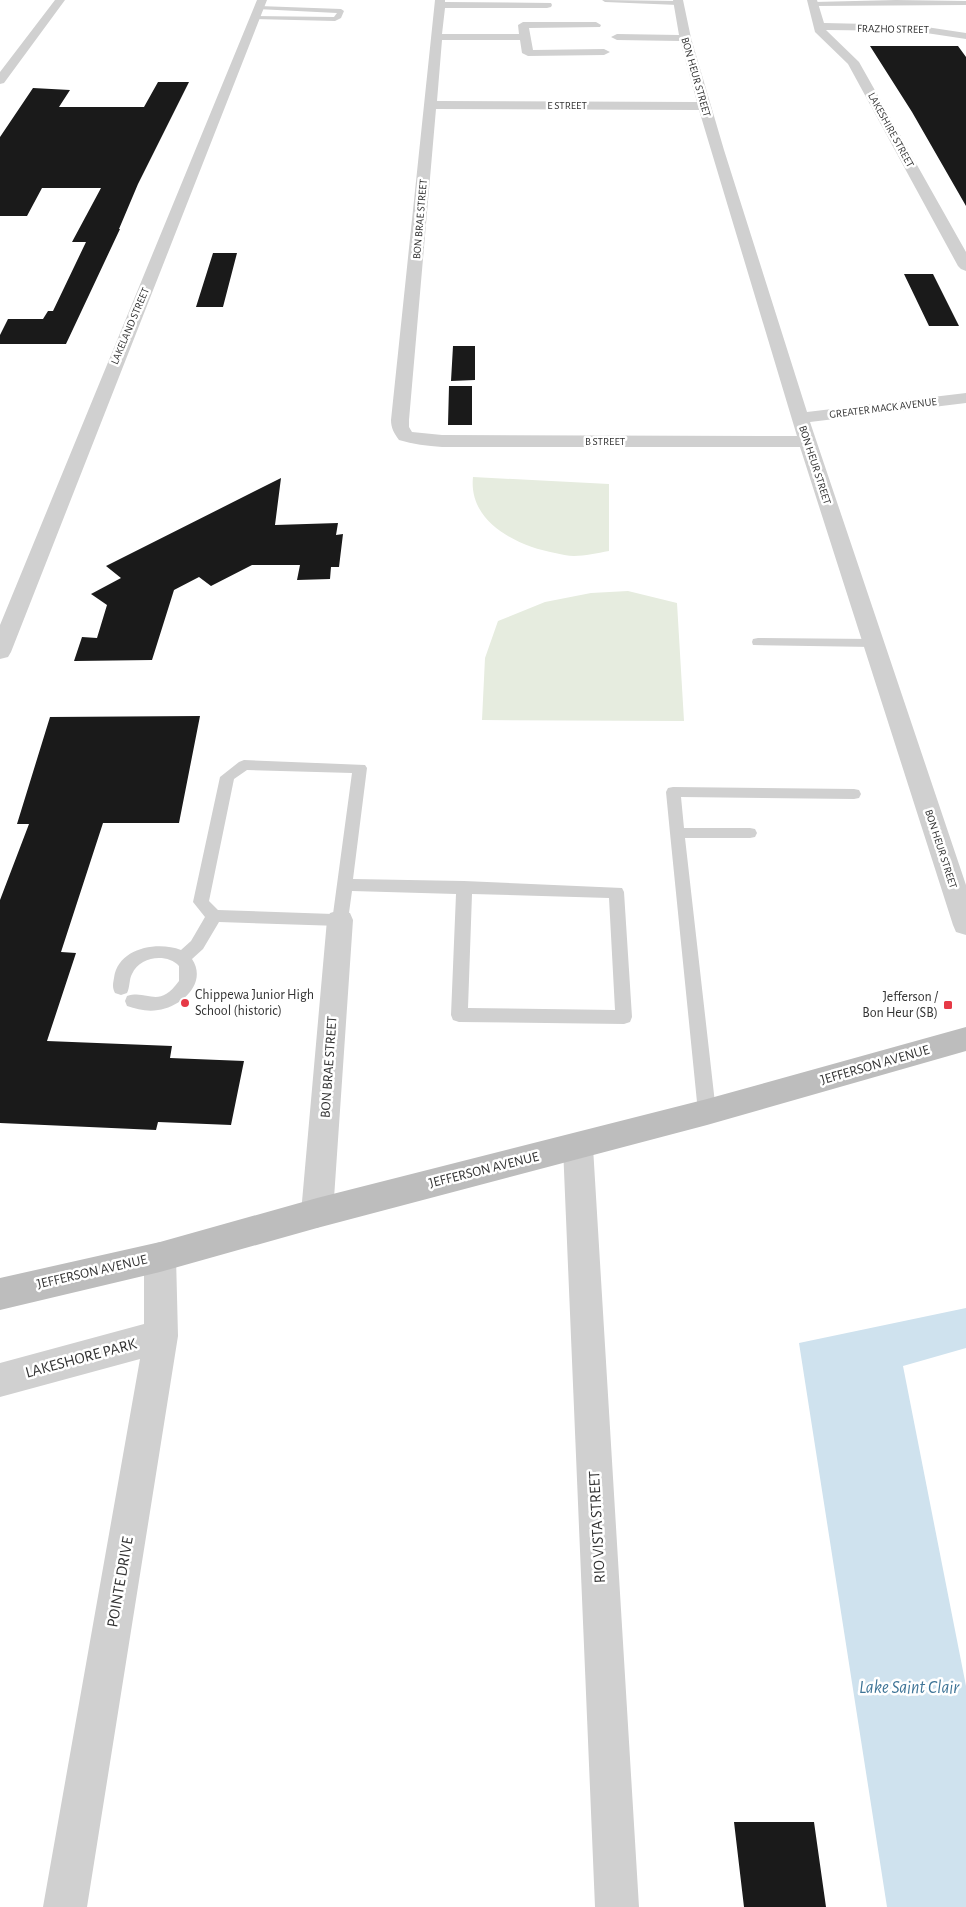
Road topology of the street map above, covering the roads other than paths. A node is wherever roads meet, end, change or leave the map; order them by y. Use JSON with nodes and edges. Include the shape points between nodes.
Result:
{"nodes":[{"id":1,"x":60,"y":0,"type":"edge"},
{"id":2,"x":605,"y":0,"type":"edge"},
{"id":3,"x":963,"y":0,"type":"edge"},
{"id":4,"x":678,"y":1,"type":"edge"},
{"id":5,"x":900,"y":1,"type":"edge"},
{"id":6,"x":813,"y":2,"type":"edge"},
{"id":7,"x":439,"y":3,"type":"edge"},
{"id":8,"x":966,"y":3,"type":"edge"},
{"id":9,"x":547,"y":5,"type":"dead end"},
{"id":10,"x":258,"y":9,"type":"edge"},
{"id":11,"x":596,"y":25,"type":"dead end"},
{"id":12,"x":820,"y":26,"type":"junction"},
{"id":13,"x":966,"y":36,"type":"edge"},
{"id":14,"x":437,"y":37,"type":"junction"},
{"id":15,"x":526,"y":37,"type":"junction"},
{"id":16,"x":617,"y":37,"type":"dead end"},
{"id":17,"x":685,"y":38,"type":"junction"},
{"id":18,"x":604,"y":52,"type":"dead end"},
{"id":19,"x":0,"y":80,"type":"edge"},
{"id":20,"x":431,"y":105,"type":"junction"},
{"id":21,"x":704,"y":106,"type":"junction"},
{"id":22,"x":966,"y":266,"type":"edge"},
{"id":23,"x":966,"y":398,"type":"edge"},
{"id":24,"x":800,"y":418,"type":"junction"},
{"id":25,"x":405,"y":436,"type":"joint"},
{"id":26,"x":806,"y":442,"type":"junction"},
{"id":27,"x":758,"y":642,"type":"dead end"},
{"id":28,"x":873,"y":643,"type":"junction"},
{"id":29,"x":0,"y":652,"type":"edge"},
{"id":30,"x":854,"y":794,"type":"dead end"},
{"id":31,"x":677,"y":833,"type":"junction"},
{"id":32,"x":750,"y":833,"type":"dead end"},
{"id":33,"x":345,"y":885,"type":"junction"},
{"id":34,"x":464,"y":887,"type":"junction"},
{"id":35,"x":214,"y":916,"type":"junction"},
{"id":36,"x":340,"y":920,"type":"junction"},
{"id":37,"x":966,"y":925,"type":"edge"},
{"id":38,"x":182,"y":958,"type":"junction"},
{"id":39,"x":122,"y":988,"type":"dead end"},
{"id":40,"x":133,"y":1001,"type":"dead end"},
{"id":41,"x":966,"y":1040,"type":"edge"},
{"id":42,"x":706,"y":1112,"type":"junction"},
{"id":43,"x":578,"y":1146,"type":"junction"},
{"id":44,"x":317,"y":1213,"type":"junction"},
{"id":45,"x":160,"y":1257,"type":"junction"},
{"id":46,"x":0,"y":1294,"type":"edge"},
{"id":47,"x":161,"y":1336,"type":"junction"},
{"id":48,"x":0,"y":1380,"type":"edge"},
{"id":49,"x":65,"y":1907,"type":"edge"},
{"id":50,"x":617,"y":1907,"type":"edge"}],
"edges":[{"from":1,"to":19,"type":"street"},
{"from":2,"to":4,"type":"lane"},
{"from":3,"to":8,"type":"lane"},
{"from":4,"to":17,"type":"street","name":"BON HEUR STREET"},
{"from":5,"to":6,"type":"lane"},
{"from":5,"to":8,"type":"lane"},
{"from":6,"to":12,"type":"street","name":"LAKESHIRE STREET"},
{"from":7,"to":9,"type":"street"},
{"from":7,"to":14,"type":"street","name":"BON BRAE STREET"},
{"from":10,"to":10,"type":"lane","via":[[341,11],[335,19]]},
{"from":10,"to":29,"type":"street","name":"LAKELAND STREET"},
{"from":11,"to":15,"type":"street","via":[[524,25]]},
{"from":12,"to":13,"type":"street","name":"FRAZHO STREET","via":[[926,28]]},
{"from":12,"to":22,"type":"street","name":"LAKESHIRE STREET","via":[[821,32],[853,62]]},
{"from":14,"to":15,"type":"street"},
{"from":14,"to":20,"type":"street","name":"BON BRAE STREET"},
{"from":15,"to":18,"type":"street","via":[[528,53]]},
{"from":16,"to":17,"type":"street"},
{"from":17,"to":21,"type":"street","name":"BON HEUR STREET"},
{"from":20,"to":21,"type":"street","name":"E STREET"},
{"from":20,"to":25,"type":"street","name":"BON BRAE STREET","via":[[400,420]]},
{"from":21,"to":24,"type":"street","name":"BON HEUR STREET"},
{"from":23,"to":24,"type":"street","name":"GREATER MACK AVENUE"},
{"from":24,"to":26,"type":"street","name":"BON HEUR STREET"},
{"from":25,"to":26,"type":"street","name":"B STREET","via":[[442,441]]},
{"from":26,"to":28,"type":"street","name":"BON HEUR STREET"},
{"from":27,"to":28,"type":"lane"},
{"from":28,"to":37,"type":"street","name":"BON HEUR STREET"},
{"from":30,"to":31,"type":"lane","via":[[673,792]]},
{"from":31,"to":32,"type":"lane"},
{"from":31,"to":42,"type":"lane"},
{"from":33,"to":34,"type":"lane"},
{"from":33,"to":35,"type":"lane","via":[[360,768],[244,765],[227,777],[201,902]]},
{"from":33,"to":36,"type":"lane"},
{"from":34,"to":34,"type":"lane","via":[[616,892],[624,1017],[459,1015]]},
{"from":35,"to":36,"type":"lane"},
{"from":35,"to":38,"type":"lane","via":[[197,945]]},
{"from":36,"to":44,"type":"street","name":"BON BRAE STREET"},
{"from":38,"to":39,"type":"lane","via":[[163,951],[140,956],[124,970]]},
{"from":38,"to":40,"type":"lane","via":[[189,973],[183,990],[175,997],[154,1005]]},
{"from":41,"to":42,"type":"main road","name":"JEFFERSON AVENUE"},
{"from":42,"to":43,"type":"main road","name":"JEFFERSON AVENUE"},
{"from":43,"to":44,"type":"main road","name":"JEFFERSON AVENUE"},
{"from":43,"to":50,"type":"street","name":"RIO VISTA STREET"},
{"from":44,"to":45,"type":"main road","name":"JEFFERSON AVENUE"},
{"from":45,"to":46,"type":"main road","name":"JEFFERSON AVENUE"},
{"from":45,"to":47,"type":"street","name":"POINTE DRIVE"},
{"from":47,"to":48,"type":"street","name":"LAKESHORE PARK"},
{"from":47,"to":49,"type":"street","name":"POINTE DRIVE"}]}
